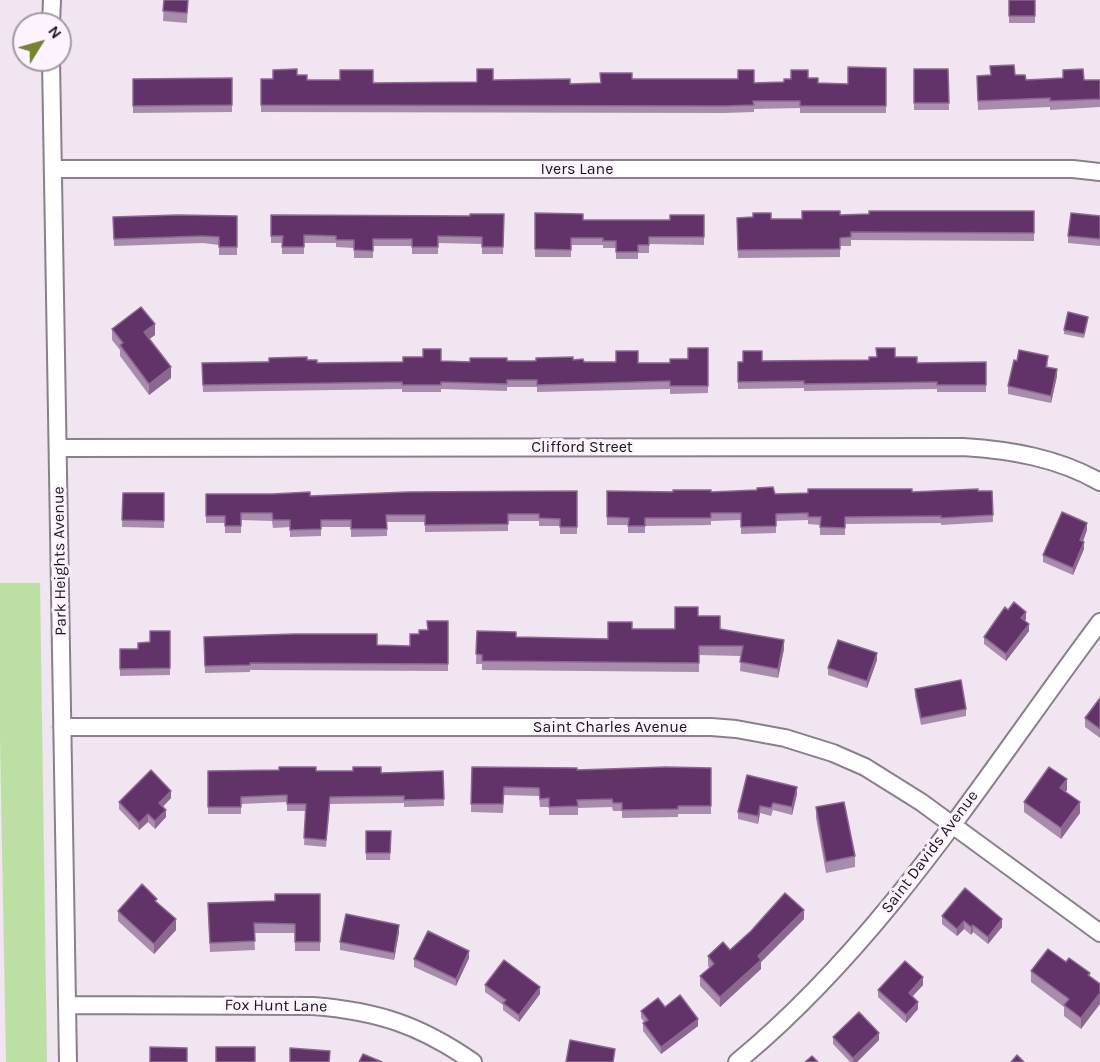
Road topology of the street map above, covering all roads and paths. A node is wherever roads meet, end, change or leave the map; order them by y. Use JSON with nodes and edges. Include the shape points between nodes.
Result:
{"nodes":[{"id":1,"x":51,"y":72,"type":"edge"},
{"id":2,"x":53,"y":169,"type":"junction"},
{"id":3,"x":1100,"y":172,"type":"edge"},
{"id":4,"x":58,"y":448,"type":"junction"},
{"id":5,"x":1100,"y":482,"type":"edge"},
{"id":6,"x":1100,"y":622,"type":"edge"},
{"id":7,"x":62,"y":727,"type":"junction"},
{"id":8,"x":951,"y":824,"type":"junction"},
{"id":9,"x":1100,"y":933,"type":"edge"},
{"id":10,"x":67,"y":1005,"type":"junction"},
{"id":11,"x":68,"y":1062,"type":"edge"},
{"id":12,"x":473,"y":1062,"type":"edge"},
{"id":13,"x":737,"y":1062,"type":"edge"}],
"edges":[{"from":1,"to":2,"type":"street","name":"Park Heights Avenue"},
{"from":2,"to":3,"type":"street","name":"Ivers Lane"},
{"from":2,"to":4,"type":"street","name":"Park Heights Avenue"},
{"from":4,"to":5,"type":"street","name":"Clifford Street","via":[[963,447],[1017,452],[1050,460]]},
{"from":4,"to":7,"type":"street","name":"Park Heights Avenue"},
{"from":6,"to":8,"type":"street","name":"Saint Davids Avenue"},
{"from":7,"to":8,"type":"street","name":"Saint Charles Avenue","via":[[736,729],[785,738],[865,767]]},
{"from":7,"to":10,"type":"street","name":"Park Heights Avenue"},
{"from":8,"to":9,"type":"street","name":"Saint Charles Avenue"},
{"from":8,"to":13,"type":"street","name":"Saint Davids Avenue","via":[[851,953],[790,1016]]},
{"from":10,"to":11,"type":"street","name":"Park Heights Avenue"},
{"from":10,"to":12,"type":"street","name":"Fox Hunt Lane","via":[[350,1009],[422,1030]]}]}
